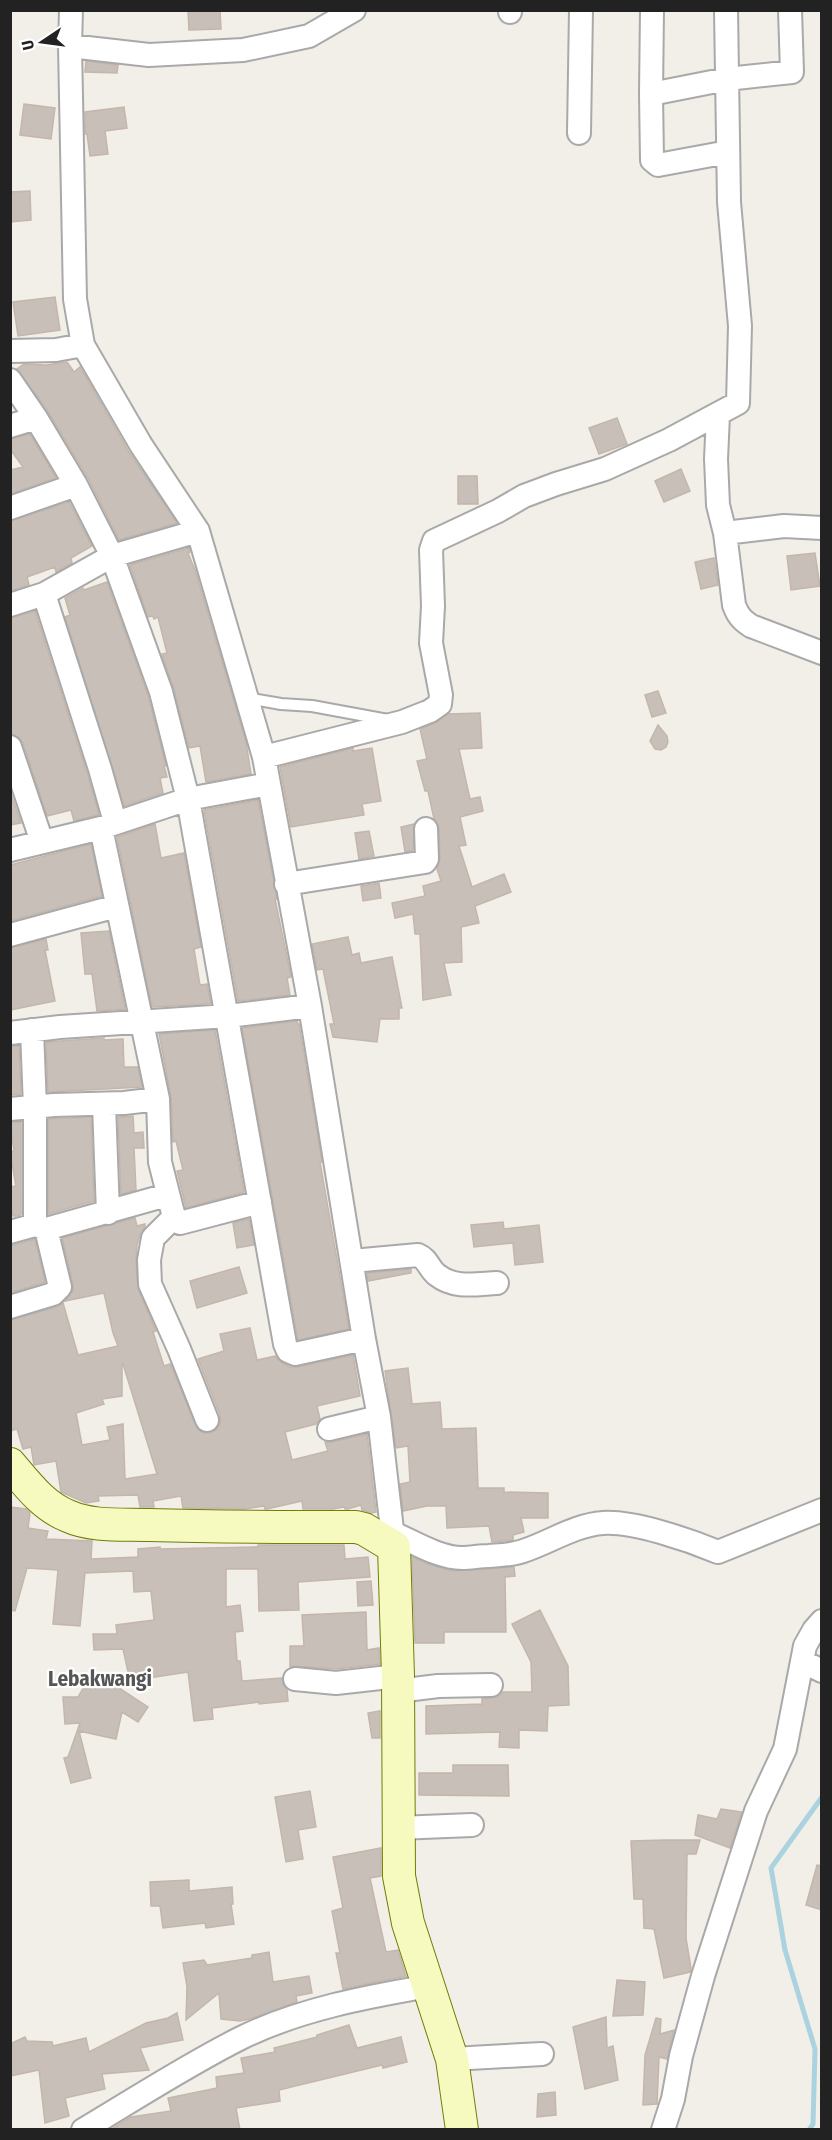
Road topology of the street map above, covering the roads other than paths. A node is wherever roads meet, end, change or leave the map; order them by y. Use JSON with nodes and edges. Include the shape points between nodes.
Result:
{"nodes":[{"id":1,"x":71,"y":10,"type":"edge"},
{"id":2,"x":354,"y":10,"type":"edge"},
{"id":3,"x":581,"y":10,"type":"edge"},
{"id":4,"x":652,"y":10,"type":"edge"},
{"id":5,"x":726,"y":10,"type":"edge"},
{"id":6,"x":790,"y":10,"type":"edge"},
{"id":7,"x":70,"y":46,"type":"junction"},
{"id":8,"x":726,"y":79,"type":"junction"},
{"id":9,"x":651,"y":94,"type":"junction"},
{"id":10,"x":579,"y":133,"type":"dead end"},
{"id":11,"x":728,"y":152,"type":"junction"},
{"id":12,"x":83,"y":345,"type":"junction"},
{"id":13,"x":10,"y":351,"type":"edge"},
{"id":14,"x":10,"y":380,"type":"edge"},
{"id":15,"x":718,"y":415,"type":"junction"},
{"id":16,"x":36,"y":418,"type":"junction"},
{"id":17,"x":10,"y":426,"type":"edge"},
{"id":18,"x":76,"y":485,"type":"junction"},
{"id":19,"x":10,"y":508,"type":"edge"},
{"id":20,"x":822,"y":528,"type":"edge"},
{"id":21,"x":198,"y":531,"type":"junction"},
{"id":22,"x":725,"y":533,"type":"junction"},
{"id":23,"x":112,"y":555,"type":"junction"},
{"id":24,"x":44,"y":594,"type":"junction"},
{"id":25,"x":10,"y":605,"type":"edge"},
{"id":26,"x":822,"y":652,"type":"edge"},
{"id":27,"x":246,"y":698,"type":"junction"},
{"id":28,"x":402,"y":722,"type":"junction"},
{"id":29,"x":10,"y":747,"type":"edge"},
{"id":30,"x":264,"y":757,"type":"junction"},
{"id":31,"x":269,"y":784,"type":"junction"},
{"id":32,"x":188,"y":799,"type":"junction"},
{"id":33,"x":108,"y":825,"type":"junction"},
{"id":34,"x":426,"y":829,"type":"dead end"},
{"id":35,"x":42,"y":842,"type":"junction"},
{"id":36,"x":10,"y":850,"type":"edge"},
{"id":37,"x":286,"y":884,"type":"junction"},
{"id":38,"x":117,"y":906,"type":"junction"},
{"id":39,"x":10,"y":935,"type":"edge"},
{"id":40,"x":310,"y":1006,"type":"junction"},
{"id":41,"x":228,"y":1016,"type":"junction"},
{"id":42,"x":142,"y":1020,"type":"junction"},
{"id":43,"x":21,"y":1032,"type":"edge"},
{"id":44,"x":158,"y":1099,"type":"junction"},
{"id":45,"x":104,"y":1104,"type":"junction"},
{"id":46,"x":35,"y":1107,"type":"junction"},
{"id":47,"x":10,"y":1109,"type":"edge"},
{"id":48,"x":167,"y":1195,"type":"junction"},
{"id":49,"x":260,"y":1202,"type":"junction"},
{"id":50,"x":108,"y":1213,"type":"junction"},
{"id":51,"x":174,"y":1217,"type":"junction"},
{"id":52,"x":41,"y":1227,"type":"junction"},
{"id":53,"x":10,"y":1232,"type":"edge"},
{"id":54,"x":352,"y":1261,"type":"junction"},
{"id":55,"x":497,"y":1283,"type":"dead end"},
{"id":56,"x":10,"y":1307,"type":"edge"},
{"id":57,"x":364,"y":1339,"type":"junction"},
{"id":58,"x":379,"y":1417,"type":"junction"},
{"id":59,"x":207,"y":1420,"type":"dead end"},
{"id":60,"x":329,"y":1429,"type":"dead end"},
{"id":61,"x":10,"y":1464,"type":"edge"},
{"id":62,"x":822,"y":1510,"type":"edge"},
{"id":63,"x":394,"y":1540,"type":"junction"},
{"id":64,"x":822,"y":1621,"type":"edge"},
{"id":65,"x":812,"y":1666,"type":"edge"},
{"id":66,"x":295,"y":1680,"type":"dead end"},
{"id":67,"x":398,"y":1684,"type":"junction"},
{"id":68,"x":491,"y":1685,"type":"dead end"},
{"id":69,"x":472,"y":1825,"type":"dead end"},
{"id":70,"x":398,"y":1828,"type":"junction"},
{"id":71,"x":429,"y":1986,"type":"junction"},
{"id":72,"x":542,"y":2054,"type":"dead end"},
{"id":73,"x":466,"y":2059,"type":"junction"},
{"id":74,"x":83,"y":2130,"type":"edge"},
{"id":75,"x":462,"y":2130,"type":"edge"},
{"id":76,"x":663,"y":2130,"type":"edge"}],
"edges":[{"from":1,"to":7,"type":"street"},
{"from":2,"to":7,"type":"street","via":[[309,36],[243,50],[149,55]]},
{"from":3,"to":10,"type":"street"},
{"from":4,"to":9,"type":"street"},
{"from":5,"to":8,"type":"street"},
{"from":6,"to":8,"type":"street","via":[[792,72]]},
{"from":7,"to":12,"type":"street","via":[[75,299]]},
{"from":8,"to":9,"type":"street"},
{"from":8,"to":11,"type":"street"},
{"from":9,"to":11,"type":"street","via":[[652,160],[658,165]]},
{"from":11,"to":15,"type":"street","via":[[741,326],[738,402]]},
{"from":12,"to":13,"type":"street"},
{"from":12,"to":21,"type":"street","via":[[141,445]]},
{"from":14,"to":16,"type":"street"},
{"from":15,"to":22,"type":"street","via":[[718,505]]},
{"from":15,"to":28,"type":"street","via":[[605,469],[524,496],[434,541],[431,643],[440,704]]},
{"from":16,"to":17,"type":"street"},
{"from":16,"to":18,"type":"street"},
{"from":18,"to":19,"type":"street"},
{"from":18,"to":23,"type":"street"},
{"from":20,"to":22,"type":"street","via":[[784,526]]},
{"from":21,"to":23,"type":"street"},
{"from":21,"to":27,"type":"street"},
{"from":22,"to":26,"type":"street","via":[[734,605],[741,620]]},
{"from":23,"to":24,"type":"street"},
{"from":23,"to":32,"type":"street","via":[[161,692]]},
{"from":24,"to":25,"type":"street"},
{"from":24,"to":33,"type":"street","via":[[100,770]]},
{"from":27,"to":28,"type":"lane"},
{"from":27,"to":30,"type":"street"},
{"from":28,"to":30,"type":"street"},
{"from":29,"to":35,"type":"street"},
{"from":30,"to":31,"type":"street"},
{"from":31,"to":32,"type":"street"},
{"from":31,"to":37,"type":"street"},
{"from":32,"to":33,"type":"street"},
{"from":32,"to":41,"type":"street"},
{"from":33,"to":35,"type":"street"},
{"from":33,"to":38,"type":"street"},
{"from":34,"to":37,"type":"street","via":[[425,862]]},
{"from":35,"to":36,"type":"street"},
{"from":37,"to":40,"type":"street"},
{"from":38,"to":39,"type":"street"},
{"from":38,"to":42,"type":"street"},
{"from":40,"to":41,"type":"street"},
{"from":40,"to":54,"type":"street"},
{"from":41,"to":42,"type":"street"},
{"from":41,"to":49,"type":"street"},
{"from":42,"to":43,"type":"street"},
{"from":42,"to":44,"type":"street"},
{"from":43,"to":46,"type":"street"},
{"from":44,"to":45,"type":"street"},
{"from":44,"to":48,"type":"street","via":[[159,1146]]},
{"from":45,"to":46,"type":"street"},
{"from":45,"to":50,"type":"street"},
{"from":46,"to":47,"type":"street"},
{"from":46,"to":52,"type":"street"},
{"from":48,"to":50,"type":"street"},
{"from":48,"to":51,"type":"street"},
{"from":49,"to":51,"type":"street","via":[[180,1223]]},
{"from":49,"to":57,"type":"street","via":[[288,1351],[295,1354]]},
{"from":50,"to":52,"type":"street"},
{"from":51,"to":59,"type":"street","via":[[153,1238],[150,1284]]},
{"from":52,"to":53,"type":"street"},
{"from":52,"to":56,"type":"street","via":[[60,1287],[53,1294]]},
{"from":54,"to":55,"type":"street","via":[[418,1255],[436,1275],[458,1286]]},
{"from":54,"to":57,"type":"street"},
{"from":57,"to":58,"type":"street"},
{"from":58,"to":60,"type":"street"},
{"from":58,"to":63,"type":"street"},
{"from":61,"to":63,"type":"street","via":[[52,1508],[69,1517],[96,1523],[356,1527]]},
{"from":62,"to":63,"type":"street","via":[[718,1552],[631,1526],[606,1523],[588,1525],[524,1551],[503,1555],[460,1558]]},
{"from":63,"to":67,"type":"street"},
{"from":64,"to":65,"type":"street","via":[[805,1646]]},
{"from":65,"to":76,"type":"street","via":[[785,1749],[756,1811],[703,1976]]},
{"from":66,"to":67,"type":"street"},
{"from":67,"to":68,"type":"street"},
{"from":67,"to":70,"type":"street"},
{"from":69,"to":70,"type":"street"},
{"from":70,"to":71,"type":"street","via":[[402,1898]]},
{"from":71,"to":73,"type":"street"},
{"from":71,"to":74,"type":"street","via":[[349,2000],[242,2038]]},
{"from":72,"to":73,"type":"street"},
{"from":73,"to":75,"type":"street"}]}
